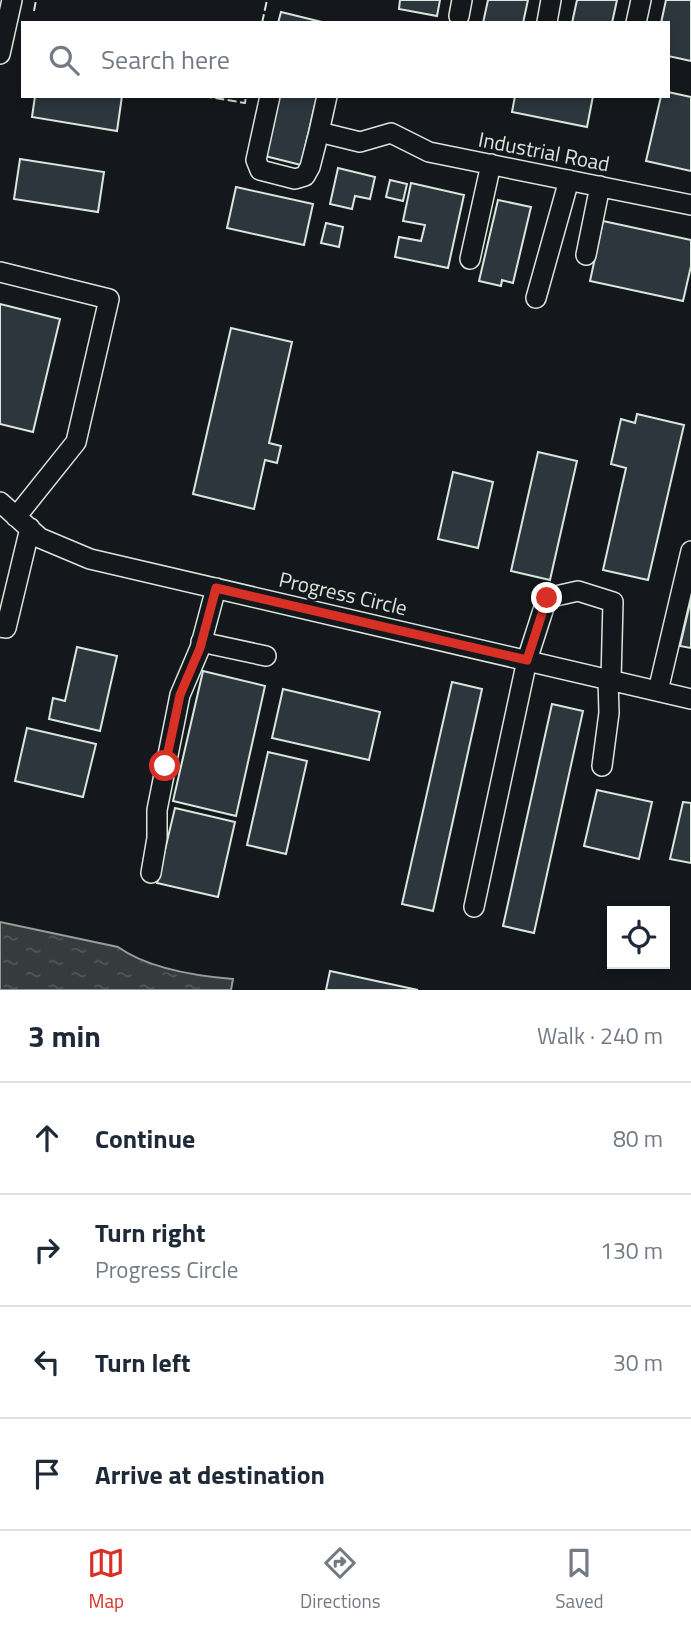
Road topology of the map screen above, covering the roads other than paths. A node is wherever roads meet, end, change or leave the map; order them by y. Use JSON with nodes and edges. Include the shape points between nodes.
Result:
{"nodes":[{"id":1,"x":12,"y":0,"type":"edge"},
{"id":2,"x":551,"y":0,"type":"edge"},
{"id":3,"x":641,"y":0,"type":"edge"},
{"id":4,"x":547,"y":21,"type":"edge"},
{"id":5,"x":636,"y":21,"type":"edge"},
{"id":6,"x":3,"y":25,"type":"edge"},
{"id":7,"x":0,"y":54,"type":"edge"},
{"id":8,"x":270,"y":98,"type":"edge"},
{"id":9,"x":327,"y":98,"type":"edge"},
{"id":10,"x":319,"y":132,"type":"junction"},
{"id":11,"x":491,"y":164,"type":"junction"},
{"id":12,"x":569,"y":180,"type":"junction"},
{"id":13,"x":600,"y":186,"type":"junction"},
{"id":14,"x":691,"y":205,"type":"edge"},
{"id":15,"x":586,"y":255,"type":"dead end"},
{"id":16,"x":470,"y":259,"type":"dead end"},
{"id":17,"x":0,"y":272,"type":"edge"},
{"id":18,"x":536,"y":298,"type":"dead end"},
{"id":19,"x":0,"y":502,"type":"edge"},
{"id":20,"x":23,"y":523,"type":"junction"},
{"id":21,"x":691,"y":551,"type":"edge"},
{"id":22,"x":216,"y":588,"type":"junction"},
{"id":23,"x":0,"y":627,"type":"edge"},
{"id":24,"x":201,"y":642,"type":"junction"},
{"id":25,"x":266,"y":656,"type":"dead end"},
{"id":26,"x":527,"y":660,"type":"junction"},
{"id":27,"x":609,"y":679,"type":"junction"},
{"id":28,"x":658,"y":691,"type":"junction"},
{"id":29,"x":691,"y":699,"type":"edge"},
{"id":30,"x":602,"y":766,"type":"dead end"},
{"id":31,"x":150,"y":873,"type":"dead end"},
{"id":32,"x":474,"y":907,"type":"dead end"}],
"edges":[{"from":1,"to":6,"type":"street"},
{"from":2,"to":4,"type":"street"},
{"from":3,"to":5,"type":"street"},
{"from":6,"to":7,"type":"street"},
{"from":8,"to":10,"type":"street","via":[[256,160],[260,170],[295,179],[305,176]]},
{"from":9,"to":10,"type":"street"},
{"from":10,"to":11,"type":"street","name":"Industrial Road","via":[[360,142],[391,133],[429,152]]},
{"from":11,"to":12,"type":"street","name":"Industrial Road"},
{"from":11,"to":16,"type":"street"},
{"from":12,"to":13,"type":"street","name":"Industrial Road"},
{"from":12,"to":18,"type":"street"},
{"from":13,"to":14,"type":"street","name":"Industrial Road"},
{"from":13,"to":15,"type":"street"},
{"from":17,"to":20,"type":"street","via":[[109,299],[76,442]]},
{"from":19,"to":20,"type":"street","name":"Progress Circle"},
{"from":20,"to":22,"type":"street","name":"Progress Circle","via":[[40,538],[90,559]]},
{"from":20,"to":23,"type":"street","via":[[6,628]]},
{"from":21,"to":28,"type":"street"},
{"from":22,"to":24,"type":"street"},
{"from":22,"to":26,"type":"street","name":"Progress Circle"},
{"from":24,"to":25,"type":"street"},
{"from":24,"to":31,"type":"street","via":[[178,706],[157,810]]},
{"from":26,"to":27,"type":"street","name":"Progress Circle"},
{"from":26,"to":27,"type":"street","via":[[547,598],[578,591],[613,602]]},
{"from":26,"to":32,"type":"street"},
{"from":27,"to":28,"type":"street","name":"Progress Circle"},
{"from":27,"to":30,"type":"street"},
{"from":28,"to":29,"type":"street","name":"Progress Circle"}]}
